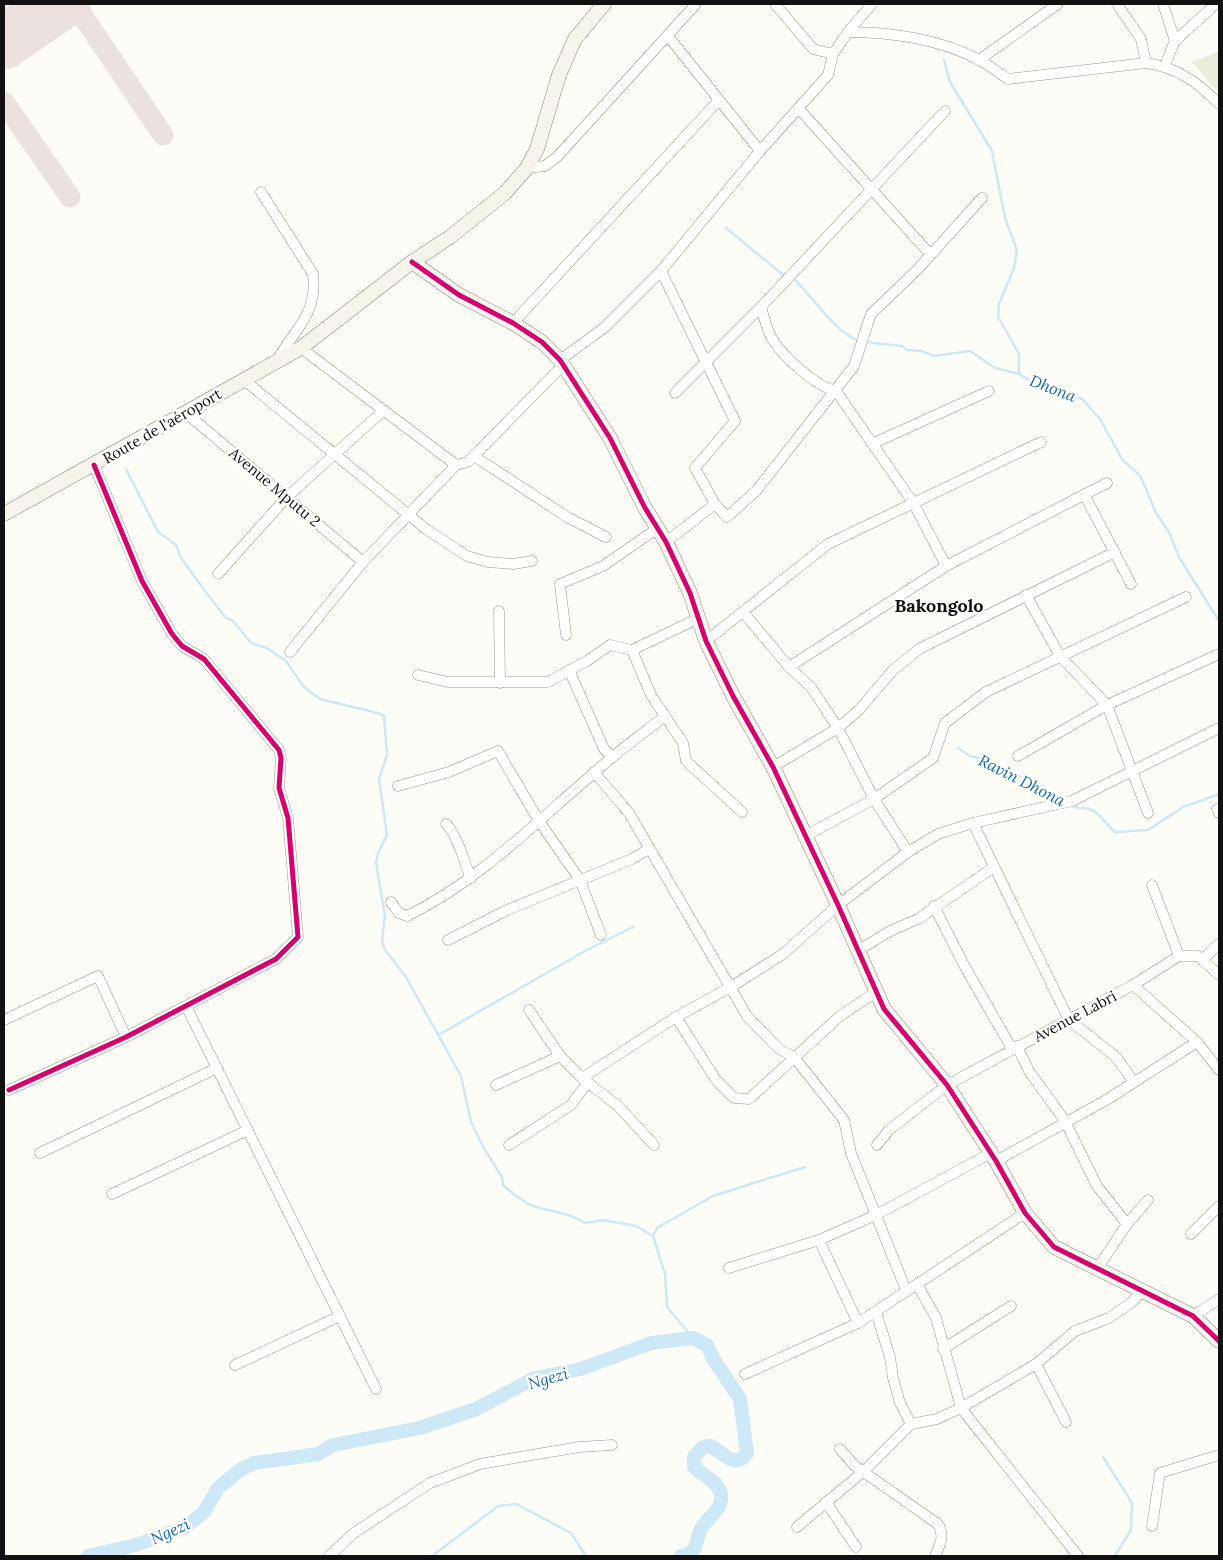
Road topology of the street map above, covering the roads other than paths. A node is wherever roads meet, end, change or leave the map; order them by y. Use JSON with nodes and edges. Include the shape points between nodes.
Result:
{"nodes":[{"id":1,"x":604,"y":4,"type":"edge"},
{"id":2,"x":696,"y":4,"type":"edge"},
{"id":3,"x":775,"y":4,"type":"edge"},
{"id":4,"x":872,"y":4,"type":"edge"},
{"id":5,"x":1058,"y":4,"type":"edge"},
{"id":6,"x":1117,"y":4,"type":"edge"},
{"id":7,"x":1163,"y":4,"type":"edge"},
{"id":8,"x":1216,"y":4,"type":"edge"},
{"id":9,"x":848,"y":32,"type":"junction"},
{"id":10,"x":668,"y":36,"type":"junction"},
{"id":11,"x":1175,"y":41,"type":"junction"},
{"id":12,"x":833,"y":54,"type":"junction"},
{"id":13,"x":979,"y":60,"type":"junction"},
{"id":14,"x":1146,"y":63,"type":"junction"},
{"id":15,"x":1166,"y":65,"type":"junction"},
{"id":16,"x":718,"y":101,"type":"junction"},
{"id":17,"x":1219,"y":104,"type":"edge"},
{"id":18,"x":799,"y":109,"type":"junction"},
{"id":19,"x":944,"y":112,"type":"dead end"},
{"id":20,"x":760,"y":151,"type":"junction"},
{"id":21,"x":527,"y":168,"type":"junction"},
{"id":22,"x":871,"y":188,"type":"junction"},
{"id":23,"x":261,"y":192,"type":"dead end"},
{"id":24,"x":982,"y":198,"type":"dead end"},
{"id":25,"x":930,"y":254,"type":"junction"},
{"id":26,"x":412,"y":262,"type":"junction"},
{"id":27,"x":661,"y":271,"type":"junction"},
{"id":28,"x":760,"y":307,"type":"junction"},
{"id":29,"x":513,"y":323,"type":"junction"},
{"id":30,"x":301,"y":348,"type":"junction"},
{"id":31,"x":705,"y":361,"type":"junction"},
{"id":32,"x":276,"y":362,"type":"junction"},
{"id":33,"x":561,"y":362,"type":"junction"},
{"id":34,"x":244,"y":380,"type":"junction"},
{"id":35,"x":836,"y":391,"type":"junction"},
{"id":36,"x":989,"y":391,"type":"dead end"},
{"id":37,"x":675,"y":394,"type":"dead end"},
{"id":38,"x":383,"y":411,"type":"junction"},
{"id":39,"x":186,"y":413,"type":"junction"},
{"id":40,"x":1041,"y":442,"type":"dead end"},
{"id":41,"x":874,"y":443,"type":"junction"},
{"id":42,"x":334,"y":454,"type":"junction"},
{"id":43,"x":474,"y":456,"type":"junction"},
{"id":44,"x":94,"y":465,"type":"junction"},
{"id":45,"x":456,"y":465,"type":"junction"},
{"id":46,"x":1107,"y":483,"type":"dead end"},
{"id":47,"x":1084,"y":494,"type":"junction"},
{"id":48,"x":287,"y":497,"type":"junction"},
{"id":49,"x":715,"y":504,"type":"junction"},
{"id":50,"x":914,"y":504,"type":"junction"},
{"id":51,"x":407,"y":513,"type":"junction"},
{"id":52,"x":4,"y":514,"type":"edge"},
{"id":53,"x":658,"y":528,"type":"junction"},
{"id":54,"x":606,"y":537,"type":"dead end"},
{"id":55,"x":666,"y":542,"type":"junction"},
{"id":56,"x":1115,"y":552,"type":"junction"},
{"id":57,"x":532,"y":561,"type":"dead end"},
{"id":58,"x":363,"y":562,"type":"junction"},
{"id":59,"x":946,"y":566,"type":"junction"},
{"id":60,"x":218,"y":574,"type":"dead end"},
{"id":61,"x":1131,"y":584,"type":"dead end"},
{"id":62,"x":1026,"y":595,"type":"junction"},
{"id":63,"x":1186,"y":597,"type":"dead end"},
{"id":64,"x":499,"y":611,"type":"dead end"},
{"id":65,"x":743,"y":612,"type":"junction"},
{"id":66,"x":697,"y":619,"type":"junction"},
{"id":67,"x":566,"y":635,"type":"dead end"},
{"id":68,"x":706,"y":640,"type":"junction"},
{"id":69,"x":632,"y":650,"type":"junction"},
{"id":70,"x":290,"y":652,"type":"dead end"},
{"id":71,"x":1219,"y":654,"type":"edge"},
{"id":72,"x":1060,"y":656,"type":"junction"},
{"id":73,"x":789,"y":667,"type":"junction"},
{"id":74,"x":569,"y":670,"type":"junction"},
{"id":75,"x":418,"y":675,"type":"dead end"},
{"id":76,"x":500,"y":684,"type":"junction"},
{"id":77,"x":1107,"y":705,"type":"junction"},
{"id":78,"x":664,"y":717,"type":"junction"},
{"id":79,"x":838,"y":728,"type":"junction"},
{"id":80,"x":1219,"y":728,"type":"edge"},
{"id":81,"x":1018,"y":756,"type":"dead end"},
{"id":82,"x":612,"y":757,"type":"junction"},
{"id":83,"x":773,"y":767,"type":"junction"},
{"id":84,"x":1132,"y":771,"type":"junction"},
{"id":85,"x":594,"y":772,"type":"junction"},
{"id":86,"x":398,"y":786,"type":"dead end"},
{"id":87,"x":874,"y":798,"type":"junction"},
{"id":88,"x":742,"y":812,"type":"dead end"},
{"id":89,"x":1148,"y":813,"type":"dead end"},
{"id":90,"x":539,"y":821,"type":"junction"},
{"id":91,"x":973,"y":823,"type":"junction"},
{"id":92,"x":446,"y":824,"type":"dead end"},
{"id":93,"x":806,"y":836,"type":"junction"},
{"id":94,"x":649,"y":849,"type":"junction"},
{"id":95,"x":908,"y":852,"type":"junction"},
{"id":96,"x":994,"y":867,"type":"junction"},
{"id":97,"x":471,"y":878,"type":"junction"},
{"id":98,"x":580,"y":880,"type":"junction"},
{"id":99,"x":1152,"y":885,"type":"dead end"},
{"id":100,"x":392,"y":902,"type":"dead end"},
{"id":101,"x":838,"y":905,"type":"junction"},
{"id":102,"x":934,"y":906,"type":"junction"},
{"id":103,"x":601,"y":935,"type":"dead end"},
{"id":104,"x":448,"y":940,"type":"dead end"},
{"id":105,"x":1219,"y":944,"type":"edge"},
{"id":106,"x":859,"y":950,"type":"junction"},
{"id":107,"x":1179,"y":956,"type":"junction"},
{"id":108,"x":1203,"y":959,"type":"junction"},
{"id":109,"x":1219,"y":975,"type":"edge"},
{"id":110,"x":1133,"y":985,"type":"junction"},
{"id":111,"x":731,"y":987,"type":"junction"},
{"id":112,"x":876,"y":992,"type":"junction"},
{"id":113,"x":186,"y":1006,"type":"junction"},
{"id":114,"x":529,"y":1010,"type":"dead end"},
{"id":115,"x":676,"y":1017,"type":"junction"},
{"id":116,"x":4,"y":1020,"type":"edge"},
{"id":117,"x":1069,"y":1020,"type":"junction"},
{"id":118,"x":126,"y":1037,"type":"junction"},
{"id":119,"x":1197,"y":1042,"type":"junction"},
{"id":120,"x":1014,"y":1048,"type":"junction"},
{"id":121,"x":560,"y":1056,"type":"junction"},
{"id":122,"x":794,"y":1057,"type":"junction"},
{"id":123,"x":217,"y":1068,"type":"junction"},
{"id":124,"x":1219,"y":1070,"type":"edge"},
{"id":125,"x":585,"y":1080,"type":"junction"},
{"id":126,"x":1134,"y":1082,"type":"junction"},
{"id":127,"x":496,"y":1085,"type":"dead end"},
{"id":128,"x":947,"y":1085,"type":"junction"},
{"id":129,"x":9,"y":1090,"type":"dead end"},
{"id":130,"x":1065,"y":1121,"type":"junction"},
{"id":131,"x":248,"y":1130,"type":"junction"},
{"id":132,"x":509,"y":1145,"type":"dead end"},
{"id":133,"x":654,"y":1145,"type":"dead end"},
{"id":134,"x":877,"y":1145,"type":"dead end"},
{"id":135,"x":40,"y":1153,"type":"dead end"},
{"id":136,"x":993,"y":1157,"type":"junction"},
{"id":137,"x":112,"y":1194,"type":"dead end"},
{"id":138,"x":1148,"y":1200,"type":"dead end"},
{"id":139,"x":1219,"y":1206,"type":"edge"},
{"id":140,"x":1026,"y":1213,"type":"junction"},
{"id":141,"x":876,"y":1215,"type":"junction"},
{"id":142,"x":1127,"y":1224,"type":"junction"},
{"id":143,"x":1190,"y":1234,"type":"dead end"},
{"id":144,"x":819,"y":1240,"type":"junction"},
{"id":145,"x":729,"y":1268,"type":"dead end"},
{"id":146,"x":1097,"y":1269,"type":"junction"},
{"id":147,"x":917,"y":1284,"type":"junction"},
{"id":148,"x":906,"y":1290,"type":"junction"},
{"id":149,"x":1144,"y":1290,"type":"junction"},
{"id":150,"x":1219,"y":1299,"type":"edge"},
{"id":151,"x":1011,"y":1306,"type":"dead end"},
{"id":152,"x":876,"y":1312,"type":"junction"},
{"id":153,"x":340,"y":1316,"type":"junction"},
{"id":154,"x":1194,"y":1316,"type":"junction"},
{"id":155,"x":858,"y":1322,"type":"junction"},
{"id":156,"x":1219,"y":1341,"type":"edge"},
{"id":157,"x":944,"y":1349,"type":"junction"},
{"id":158,"x":1036,"y":1364,"type":"junction"},
{"id":159,"x":235,"y":1365,"type":"dead end"},
{"id":160,"x":745,"y":1374,"type":"dead end"},
{"id":161,"x":376,"y":1389,"type":"dead end"},
{"id":162,"x":961,"y":1408,"type":"junction"},
{"id":163,"x":1066,"y":1422,"type":"dead end"},
{"id":164,"x":911,"y":1424,"type":"junction"},
{"id":165,"x":612,"y":1445,"type":"dead end"},
{"id":166,"x":840,"y":1449,"type":"dead end"},
{"id":167,"x":1219,"y":1455,"type":"edge"},
{"id":168,"x":864,"y":1471,"type":"junction"},
{"id":169,"x":826,"y":1502,"type":"junction"},
{"id":170,"x":1152,"y":1526,"type":"dead end"},
{"id":171,"x":797,"y":1527,"type":"dead end"},
{"id":172,"x":856,"y":1547,"type":"dead end"},
{"id":173,"x":329,"y":1556,"type":"edge"},
{"id":174,"x":935,"y":1556,"type":"edge"},
{"id":175,"x":1078,"y":1556,"type":"edge"}],
"edges":[{"from":1,"to":21,"type":"street","name":"Route de l'aéroport","via":[[575,39],[559,76],[537,149]]},
{"from":2,"to":10,"type":"street"},
{"from":3,"to":12,"type":"street","via":[[813,49]]},
{"from":4,"to":9,"type":"street"},
{"from":5,"to":13,"type":"street"},
{"from":6,"to":14,"type":"street","via":[[1140,39]]},
{"from":7,"to":11,"type":"street"},
{"from":8,"to":11,"type":"street"},
{"from":9,"to":12,"type":"street"},
{"from":9,"to":13,"type":"street","via":[[870,32],[942,44]]},
{"from":10,"to":16,"type":"street"},
{"from":10,"to":21,"type":"street","via":[[557,157],[545,166]]},
{"from":11,"to":15,"type":"street"},
{"from":12,"to":18,"type":"street","via":[[828,75]]},
{"from":13,"to":14,"type":"street","via":[[1008,79]]},
{"from":14,"to":15,"type":"street"},
{"from":15,"to":17,"type":"street","via":[[1206,90]]},
{"from":16,"to":20,"type":"street"},
{"from":16,"to":29,"type":"street"},
{"from":18,"to":20,"type":"street"},
{"from":18,"to":22,"type":"street"},
{"from":19,"to":22,"type":"street"},
{"from":20,"to":27,"type":"street"},
{"from":21,"to":26,"type":"street","name":"Route de l'aéroport","via":[[505,193],[450,237]]},
{"from":22,"to":25,"type":"street"},
{"from":22,"to":28,"type":"street"},
{"from":23,"to":32,"type":"street","via":[[314,274],[311,309]]},
{"from":24,"to":25,"type":"street"},
{"from":25,"to":35,"type":"street","via":[[871,314],[854,366]]},
{"from":26,"to":29,"type":"street","via":[[459,295]]},
{"from":26,"to":30,"type":"street","name":"Route de l'aéroport"},
{"from":27,"to":31,"type":"street"},
{"from":27,"to":33,"type":"street","via":[[604,328]]},
{"from":28,"to":31,"type":"street"},
{"from":28,"to":35,"type":"street","via":[[772,339],[784,355],[826,389]]},
{"from":29,"to":33,"type":"street","via":[[542,342]]},
{"from":30,"to":32,"type":"street","name":"Route de l'aéroport"},
{"from":30,"to":38,"type":"street"},
{"from":31,"to":37,"type":"street"},
{"from":31,"to":49,"type":"street","via":[[736,421],[695,468]]},
{"from":32,"to":34,"type":"street","name":"Route de l'aéroport"},
{"from":33,"to":43,"type":"street"},
{"from":33,"to":53,"type":"street","via":[[610,438]]},
{"from":34,"to":39,"type":"street","name":"Route de l'aéroport"},
{"from":34,"to":42,"type":"street"},
{"from":35,"to":41,"type":"street"},
{"from":35,"to":49,"type":"street","via":[[756,491],[727,517]]},
{"from":36,"to":41,"type":"street"},
{"from":38,"to":42,"type":"street"},
{"from":38,"to":45,"type":"street"},
{"from":39,"to":44,"type":"street","name":"Route de l'aéroport"},
{"from":39,"to":48,"type":"street","name":"Avenue Mputu 2"},
{"from":40,"to":50,"type":"street"},
{"from":41,"to":50,"type":"street"},
{"from":42,"to":48,"type":"street"},
{"from":42,"to":51,"type":"street"},
{"from":43,"to":45,"type":"street","via":[[468,462]]},
{"from":43,"to":54,"type":"street","via":[[567,517]]},
{"from":44,"to":52,"type":"street","name":"Route de l'aéroport"},
{"from":44,"to":113,"type":"street","via":[[142,581],[172,634],[182,646],[204,659],[272,741],[281,758],[279,788],[288,818],[298,937],[276,959]]},
{"from":45,"to":51,"type":"street"},
{"from":46,"to":47,"type":"street"},
{"from":47,"to":56,"type":"street"},
{"from":47,"to":59,"type":"street"},
{"from":48,"to":58,"type":"street","name":"Avenue Mputu 2"},
{"from":48,"to":60,"type":"street"},
{"from":49,"to":55,"type":"street"},
{"from":50,"to":59,"type":"street"},
{"from":50,"to":65,"type":"street","via":[[828,544]]},
{"from":51,"to":57,"type":"street","via":[[467,556],[513,564]]},
{"from":51,"to":58,"type":"street"},
{"from":53,"to":55,"type":"street"},
{"from":53,"to":67,"type":"street","via":[[603,566],[560,584]]},
{"from":55,"to":66,"type":"street","via":[[690,593]]},
{"from":56,"to":61,"type":"street"},
{"from":56,"to":62,"type":"street"},
{"from":58,"to":70,"type":"street"},
{"from":59,"to":73,"type":"street"},
{"from":62,"to":72,"type":"street"},
{"from":62,"to":79,"type":"street","via":[[919,649],[892,670]]},
{"from":63,"to":72,"type":"street"},
{"from":64,"to":76,"type":"street"},
{"from":65,"to":68,"type":"street"},
{"from":65,"to":73,"type":"street"},
{"from":66,"to":68,"type":"street"},
{"from":66,"to":69,"type":"street"},
{"from":68,"to":83,"type":"street"},
{"from":69,"to":74,"type":"street","via":[[610,645]]},
{"from":69,"to":78,"type":"street"},
{"from":71,"to":77,"type":"street"},
{"from":72,"to":77,"type":"street"},
{"from":72,"to":87,"type":"street","via":[[986,692],[945,723],[933,758]]},
{"from":73,"to":79,"type":"street","via":[[812,687]]},
{"from":74,"to":76,"type":"street","via":[[548,682]]},
{"from":74,"to":82,"type":"street","via":[[604,749]]},
{"from":75,"to":76,"type":"street","via":[[448,682]]},
{"from":77,"to":81,"type":"street"},
{"from":77,"to":84,"type":"street"},
{"from":78,"to":82,"type":"street"},
{"from":78,"to":88,"type":"street","via":[[683,743],[686,761]]},
{"from":79,"to":83,"type":"street"},
{"from":79,"to":87,"type":"street"},
{"from":80,"to":84,"type":"street"},
{"from":82,"to":85,"type":"street"},
{"from":83,"to":93,"type":"street"},
{"from":84,"to":89,"type":"street"},
{"from":84,"to":91,"type":"street","via":[[1072,801]]},
{"from":85,"to":90,"type":"street"},
{"from":85,"to":94,"type":"street","via":[[628,813]]},
{"from":86,"to":90,"type":"street","via":[[449,772],[498,751]]},
{"from":87,"to":93,"type":"street"},
{"from":87,"to":95,"type":"street"},
{"from":90,"to":97,"type":"street"},
{"from":90,"to":98,"type":"street"},
{"from":91,"to":95,"type":"street","via":[[938,834]]},
{"from":91,"to":96,"type":"street"},
{"from":92,"to":97,"type":"street","via":[[455,834]]},
{"from":93,"to":101,"type":"street"},
{"from":94,"to":98,"type":"street"},
{"from":94,"to":111,"type":"street"},
{"from":95,"to":101,"type":"street"},
{"from":96,"to":102,"type":"street"},
{"from":96,"to":117,"type":"street"},
{"from":97,"to":100,"type":"street","via":[[436,902],[407,916],[399,913]]},
{"from":98,"to":103,"type":"street"},
{"from":98,"to":104,"type":"street","via":[[507,910]]},
{"from":99,"to":107,"type":"street"},
{"from":101,"to":106,"type":"street"},
{"from":101,"to":111,"type":"street","via":[[783,954]]},
{"from":102,"to":106,"type":"street","via":[[918,919]]},
{"from":102,"to":120,"type":"street","via":[[965,967]]},
{"from":105,"to":108,"type":"street"},
{"from":106,"to":112,"type":"street"},
{"from":107,"to":108,"type":"street"},
{"from":107,"to":110,"type":"street","name":"Avenue Labri"},
{"from":108,"to":109,"type":"street"},
{"from":110,"to":117,"type":"street","name":"Avenue Labri"},
{"from":110,"to":119,"type":"street"},
{"from":111,"to":115,"type":"street"},
{"from":111,"to":122,"type":"street","via":[[747,1016],[779,1049]]},
{"from":112,"to":122,"type":"street","via":[[840,1016]]},
{"from":112,"to":128,"type":"street","via":[[884,1009]]},
{"from":113,"to":118,"type":"street"},
{"from":113,"to":123,"type":"street"},
{"from":114,"to":121,"type":"street"},
{"from":115,"to":122,"type":"street","via":[[716,1080],[734,1098],[749,1099]]},
{"from":115,"to":125,"type":"street"},
{"from":116,"to":118,"type":"street","via":[[98,976]]},
{"from":117,"to":120,"type":"street","name":"Avenue Labri"},
{"from":117,"to":126,"type":"street","via":[[1116,1056]]},
{"from":118,"to":129,"type":"street"},
{"from":119,"to":124,"type":"street"},
{"from":119,"to":126,"type":"street"},
{"from":120,"to":128,"type":"street","name":"Avenue Labri"},
{"from":120,"to":130,"type":"street"},
{"from":121,"to":125,"type":"street"},
{"from":121,"to":127,"type":"street"},
{"from":122,"to":141,"type":"street","via":[[844,1120],[851,1153]]},
{"from":123,"to":131,"type":"street"},
{"from":123,"to":135,"type":"street"},
{"from":125,"to":132,"type":"street","via":[[571,1105]]},
{"from":125,"to":133,"type":"street","via":[[618,1106]]},
{"from":126,"to":130,"type":"street"},
{"from":128,"to":134,"type":"street","name":"Avenue Labri","via":[[889,1130]]},
{"from":128,"to":136,"type":"street"},
{"from":130,"to":136,"type":"street"},
{"from":130,"to":142,"type":"street","via":[[1097,1186]]},
{"from":131,"to":137,"type":"street"},
{"from":131,"to":153,"type":"street"},
{"from":136,"to":140,"type":"street"},
{"from":136,"to":141,"type":"street"},
{"from":138,"to":142,"type":"street"},
{"from":139,"to":143,"type":"street"},
{"from":140,"to":146,"type":"street","via":[[1054,1247]]},
{"from":140,"to":147,"type":"street"},
{"from":141,"to":144,"type":"street"},
{"from":141,"to":148,"type":"street"},
{"from":142,"to":146,"type":"street"},
{"from":144,"to":145,"type":"street"},
{"from":144,"to":155,"type":"street"},
{"from":146,"to":149,"type":"street"},
{"from":147,"to":148,"type":"street"},
{"from":147,"to":157,"type":"street","via":[[936,1318]]},
{"from":148,"to":152,"type":"street"},
{"from":149,"to":154,"type":"street"},
{"from":149,"to":158,"type":"street","via":[[1132,1303],[1109,1318],[1075,1331]]},
{"from":150,"to":154,"type":"street"},
{"from":151,"to":157,"type":"street"},
{"from":152,"to":155,"type":"street"},
{"from":152,"to":164,"type":"street","via":[[900,1404]]},
{"from":153,"to":159,"type":"street"},
{"from":153,"to":161,"type":"street"},
{"from":154,"to":156,"type":"street"},
{"from":155,"to":160,"type":"street"},
{"from":157,"to":162,"type":"street"},
{"from":158,"to":162,"type":"street"},
{"from":158,"to":163,"type":"street"},
{"from":162,"to":164,"type":"street"},
{"from":162,"to":175,"type":"street"},
{"from":164,"to":168,"type":"street"},
{"from":165,"to":173,"type":"street","via":[[579,1447],[480,1464],[430,1483],[354,1534]]},
{"from":166,"to":168,"type":"street"},
{"from":167,"to":170,"type":"street","via":[[1160,1473]]},
{"from":168,"to":169,"type":"street"},
{"from":168,"to":174,"type":"street","via":[[938,1524],[942,1537]]},
{"from":169,"to":171,"type":"street"},
{"from":169,"to":172,"type":"street"}]}
